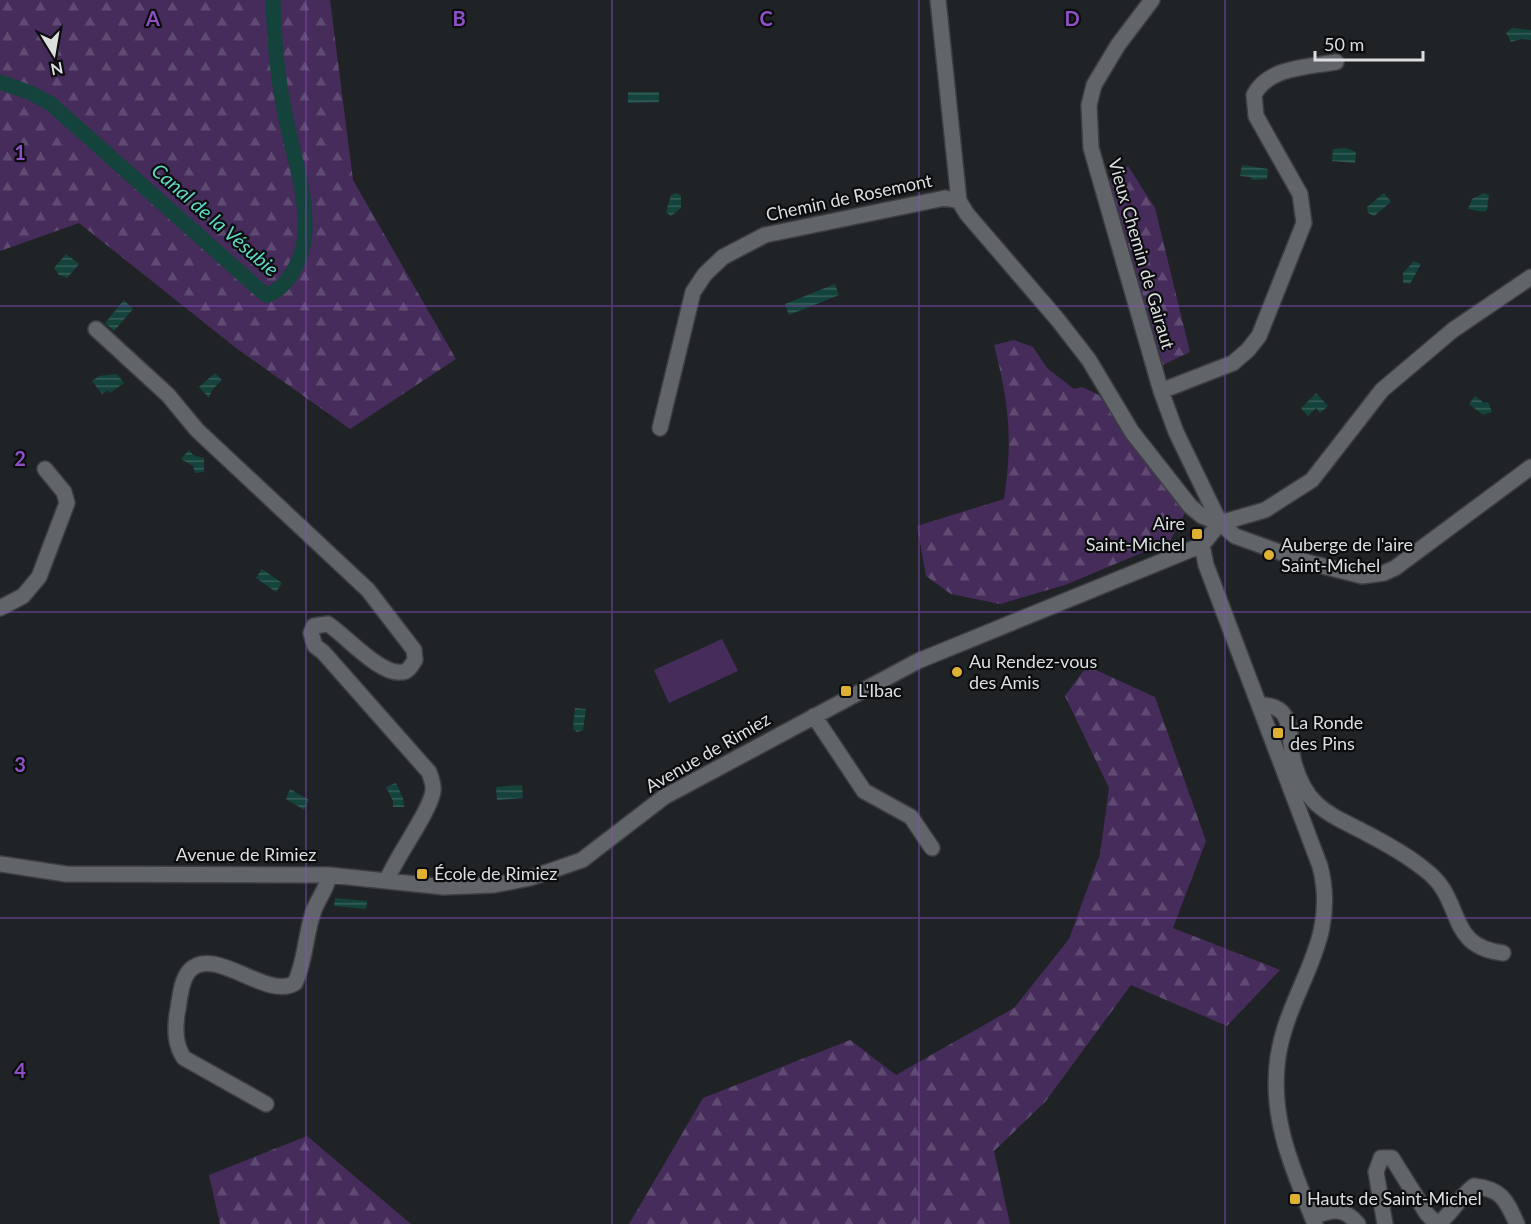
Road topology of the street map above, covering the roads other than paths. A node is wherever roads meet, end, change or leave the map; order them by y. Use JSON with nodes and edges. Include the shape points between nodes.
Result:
{"nodes":[{"id":1,"x":938,"y":0,"type":"edge"},
{"id":2,"x":1152,"y":0,"type":"edge"},
{"id":3,"x":1336,"y":62,"type":"dead end"},
{"id":4,"x":959,"y":201,"type":"junction"},
{"id":5,"x":1531,"y":277,"type":"edge"},
{"id":6,"x":96,"y":329,"type":"dead end"},
{"id":7,"x":1161,"y":391,"type":"junction"},
{"id":8,"x":660,"y":428,"type":"dead end"},
{"id":9,"x":1531,"y":467,"type":"edge"},
{"id":10,"x":45,"y":469,"type":"dead end"},
{"id":11,"x":1220,"y":523,"type":"junction"},
{"id":12,"x":1202,"y":545,"type":"junction"},
{"id":13,"x":0,"y":608,"type":"edge"},
{"id":14,"x":1260,"y":705,"type":"junction"},
{"id":15,"x":814,"y":716,"type":"junction"},
{"id":16,"x":932,"y":848,"type":"dead end"},
{"id":17,"x":0,"y":864,"type":"edge"},
{"id":18,"x":329,"y":875,"type":"junction"},
{"id":19,"x":387,"y":880,"type":"junction"},
{"id":20,"x":1503,"y":953,"type":"dead end"},
{"id":21,"x":266,"y":1104,"type":"dead end"},
{"id":22,"x":1313,"y":1221,"type":"edge"},
{"id":23,"x":1358,"y":1224,"type":"edge"},
{"id":24,"x":1385,"y":1224,"type":"edge"},
{"id":25,"x":1517,"y":1224,"type":"edge"}],
"edges":[{"from":1,"to":4,"type":"street","name":"Chemin de Rosemont"},
{"from":2,"to":7,"type":"street","name":"Vieux Chemin de Gairaut","via":[[1094,85],[1088,127],[1095,166]]},
{"from":3,"to":7,"type":"street","via":[[1283,72],[1264,81],[1254,95],[1256,116],[1300,194],[1304,223],[1259,336],[1233,363]]},
{"from":4,"to":8,"type":"street","name":"Chemin de Rosemont","via":[[945,198],[765,235],[723,257],[693,292]]},
{"from":4,"to":11,"type":"street","name":"Chemin de Rosemont","via":[[1071,336],[1132,432],[1190,506]]},
{"from":5,"to":11,"type":"street","via":[[1453,330],[1382,390],[1312,480],[1265,510]]},
{"from":6,"to":19,"type":"street","via":[[368,590],[414,650],[415,660],[403,673],[393,671],[348,642],[328,624],[314,626],[311,633],[315,646],[433,781],[427,807]]},
{"from":7,"to":11,"type":"street","name":"Vieux Chemin de Gairaut","via":[[1176,432]]},
{"from":9,"to":11,"type":"street","name":"Chemin de Rosemont","via":[[1395,568],[1374,576],[1307,562],[1235,536]]},
{"from":10,"to":13,"type":"street","via":[[68,503],[39,577],[23,596]]},
{"from":11,"to":12,"type":"street"},
{"from":12,"to":14,"type":"street","via":[[1206,566]]},
{"from":12,"to":15,"type":"street","name":"Avenue de Rimiez","via":[[934,654]]},
{"from":14,"to":20,"type":"street","via":[[1280,709],[1287,718],[1294,764],[1313,802],[1336,820],[1426,870],[1447,894],[1466,938],[1481,949]]},
{"from":14,"to":22,"type":"street","via":[[1326,888],[1321,936],[1282,1035],[1276,1084],[1282,1141]]},
{"from":15,"to":16,"type":"street","via":[[864,791],[911,817]]},
{"from":15,"to":19,"type":"street","name":"Avenue de Rimiez","via":[[664,797],[600,849],[555,871],[471,887]]},
{"from":17,"to":18,"type":"street","name":"Avenue de Rimiez","via":[[66,874]]},
{"from":18,"to":19,"type":"street","name":"Avenue de Rimiez"},
{"from":18,"to":21,"type":"street","via":[[314,910],[302,969],[289,988],[204,965],[189,971],[184,980],[176,1024],[179,1051],[184,1058]]},
{"from":22,"to":23,"type":"street","via":[[1334,1209],[1350,1214]]},
{"from":24,"to":25,"type":"street","via":[[1376,1172],[1381,1158],[1392,1158],[1437,1224],[1474,1186],[1492,1188],[1506,1200]]}]}
